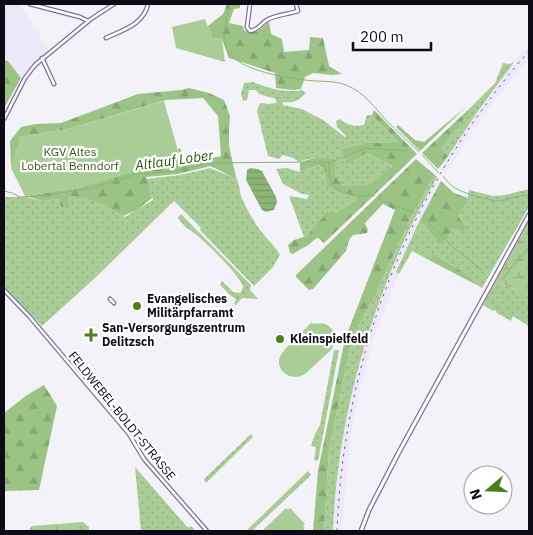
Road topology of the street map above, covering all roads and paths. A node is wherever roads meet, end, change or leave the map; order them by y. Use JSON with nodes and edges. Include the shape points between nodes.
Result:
{"nodes":[{"id":1,"x":30,"y":4,"type":"edge"},
{"id":2,"x":114,"y":4,"type":"edge"},
{"id":3,"x":148,"y":4,"type":"edge"},
{"id":4,"x":250,"y":4,"type":"edge"},
{"id":5,"x":296,"y":4,"type":"edge"},
{"id":6,"x":88,"y":22,"type":"junction"},
{"id":7,"x":106,"y":38,"type":"dead end"},
{"id":8,"x":42,"y":58,"type":"junction"},
{"id":9,"x":54,"y":84,"type":"dead end"},
{"id":10,"x":4,"y":119,"type":"edge"},
{"id":11,"x":529,"y":215,"type":"edge"},
{"id":12,"x":4,"y":290,"type":"edge"},
{"id":13,"x":110,"y":299,"type":"dead end"},
{"id":14,"x":114,"y":304,"type":"dead end"},
{"id":15,"x":207,"y":531,"type":"edge"},
{"id":16,"x":360,"y":531,"type":"edge"}],
"edges":[{"from":1,"to":6,"type":"street"},
{"from":2,"to":6,"type":"street"},
{"from":3,"to":7,"type":"street","via":[[138,22]]},
{"from":4,"to":5,"type":"street","via":[[248,29],[253,31],[268,19],[298,11]]},
{"from":6,"to":8,"type":"street"},
{"from":8,"to":9,"type":"street"},
{"from":8,"to":10,"type":"street","via":[[25,78]]},
{"from":11,"to":16,"type":"main road","via":[[399,452]]},
{"from":12,"to":15,"type":"street","name":"FELDWEBEL-BOLDT-STRASSE","via":[[129,434],[144,459]]},
{"from":13,"to":14,"type":"street"}]}
